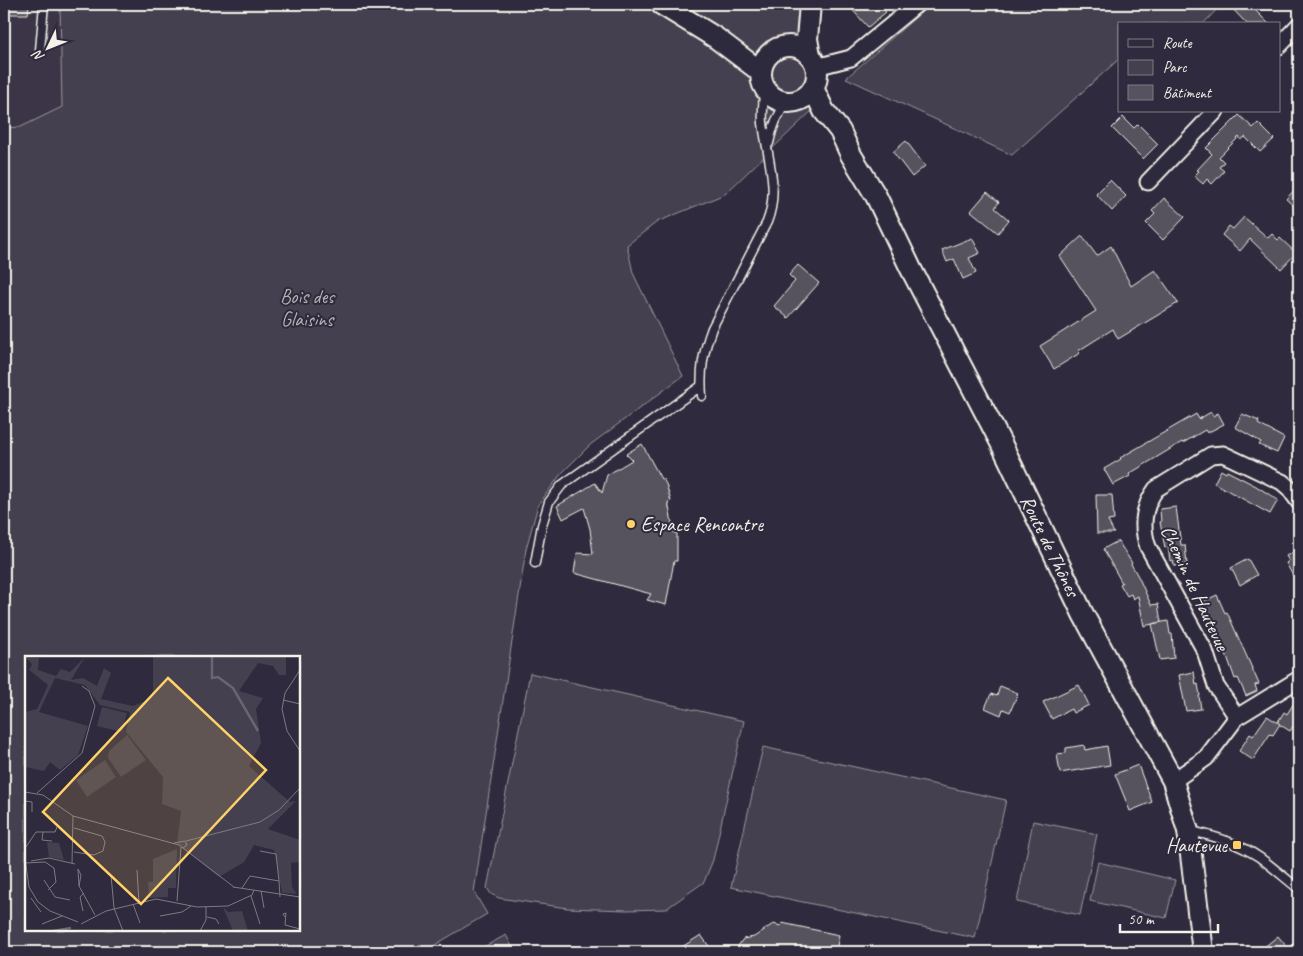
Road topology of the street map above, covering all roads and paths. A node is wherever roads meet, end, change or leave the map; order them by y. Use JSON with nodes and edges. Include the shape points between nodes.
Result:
{"nodes":[{"id":1,"x":44,"y":4,"type":"edge"},
{"id":2,"x":661,"y":4,"type":"edge"},
{"id":3,"x":802,"y":4,"type":"edge"},
{"id":4,"x":810,"y":4,"type":"edge"},
{"id":5,"x":917,"y":4,"type":"edge"},
{"id":6,"x":1299,"y":25,"type":"edge"},
{"id":7,"x":716,"y":38,"type":"junction"},
{"id":8,"x":1280,"y":45,"type":"edge"},
{"id":9,"x":40,"y":50,"type":"dead end"},
{"id":10,"x":777,"y":50,"type":"junction"},
{"id":11,"x":813,"y":61,"type":"junction"},
{"id":12,"x":762,"y":80,"type":"junction"},
{"id":13,"x":813,"y":88,"type":"junction"},
{"id":14,"x":792,"y":101,"type":"junction"},
{"id":15,"x":1215,"y":112,"type":"edge"},
{"id":16,"x":768,"y":147,"type":"junction"},
{"id":17,"x":851,"y":156,"type":"junction"},
{"id":18,"x":1148,"y":182,"type":"dead end"},
{"id":19,"x":701,"y":386,"type":"junction"},
{"id":20,"x":702,"y":396,"type":"dead end"},
{"id":21,"x":1299,"y":502,"type":"edge"},
{"id":22,"x":535,"y":563,"type":"dead end"},
{"id":23,"x":1299,"y":679,"type":"edge"},
{"id":24,"x":1237,"y":717,"type":"junction"},
{"id":25,"x":1173,"y":781,"type":"junction"},
{"id":26,"x":1188,"y":831,"type":"junction"},
{"id":27,"x":1299,"y":889,"type":"edge"},
{"id":28,"x":1203,"y":952,"type":"edge"}],
"edges":[{"from":1,"to":9,"type":"lane"},
{"from":2,"to":7,"type":"main road"},
{"from":3,"to":10,"type":"main road","via":[[799,24],[792,37]]},
{"from":4,"to":11,"type":"main road","via":[[807,39]]},
{"from":5,"to":11,"type":"street","via":[[851,58]]},
{"from":6,"to":8,"type":"street"},
{"from":7,"to":10,"type":"main road"},
{"from":7,"to":12,"type":"main road"},
{"from":10,"to":11,"type":"main road","via":[[793,46]]},
{"from":10,"to":12,"type":"main road","via":[[762,65]]},
{"from":11,"to":13,"type":"main road","via":[[817,74]]},
{"from":12,"to":14,"type":"main road","via":[[774,98]]},
{"from":12,"to":16,"type":"lane","via":[[763,121]]},
{"from":13,"to":14,"type":"main road","via":[[806,96]]},
{"from":13,"to":17,"type":"main road","name":"Route de Thônes"},
{"from":14,"to":16,"type":"lane","via":[[778,114]]},
{"from":14,"to":17,"type":"main road","name":"Route de Thônes","via":[[817,118]]},
{"from":15,"to":18,"type":"street"},
{"from":16,"to":19,"type":"lane","via":[[773,190],[770,214],[706,345]]},
{"from":17,"to":25,"type":"main road","name":"Route de Thônes","via":[[876,196],[998,436],[1083,614]]},
{"from":19,"to":20,"type":"lane"},
{"from":19,"to":22,"type":"lane","via":[[562,485],[549,502]]},
{"from":21,"to":24,"type":"street","name":"Chemin de Hautevue","via":[[1282,482],[1217,454],[1156,489],[1147,507],[1143,526],[1148,547],[1205,651],[1216,686]]},
{"from":23,"to":24,"type":"street"},
{"from":24,"to":25,"type":"street","via":[[1206,758]]},
{"from":25,"to":26,"type":"main road","name":"Route de Thônes"},
{"from":26,"to":27,"type":"lane","via":[[1219,838],[1245,849]]},
{"from":26,"to":28,"type":"main road","name":"Route de Thônes"}]}
